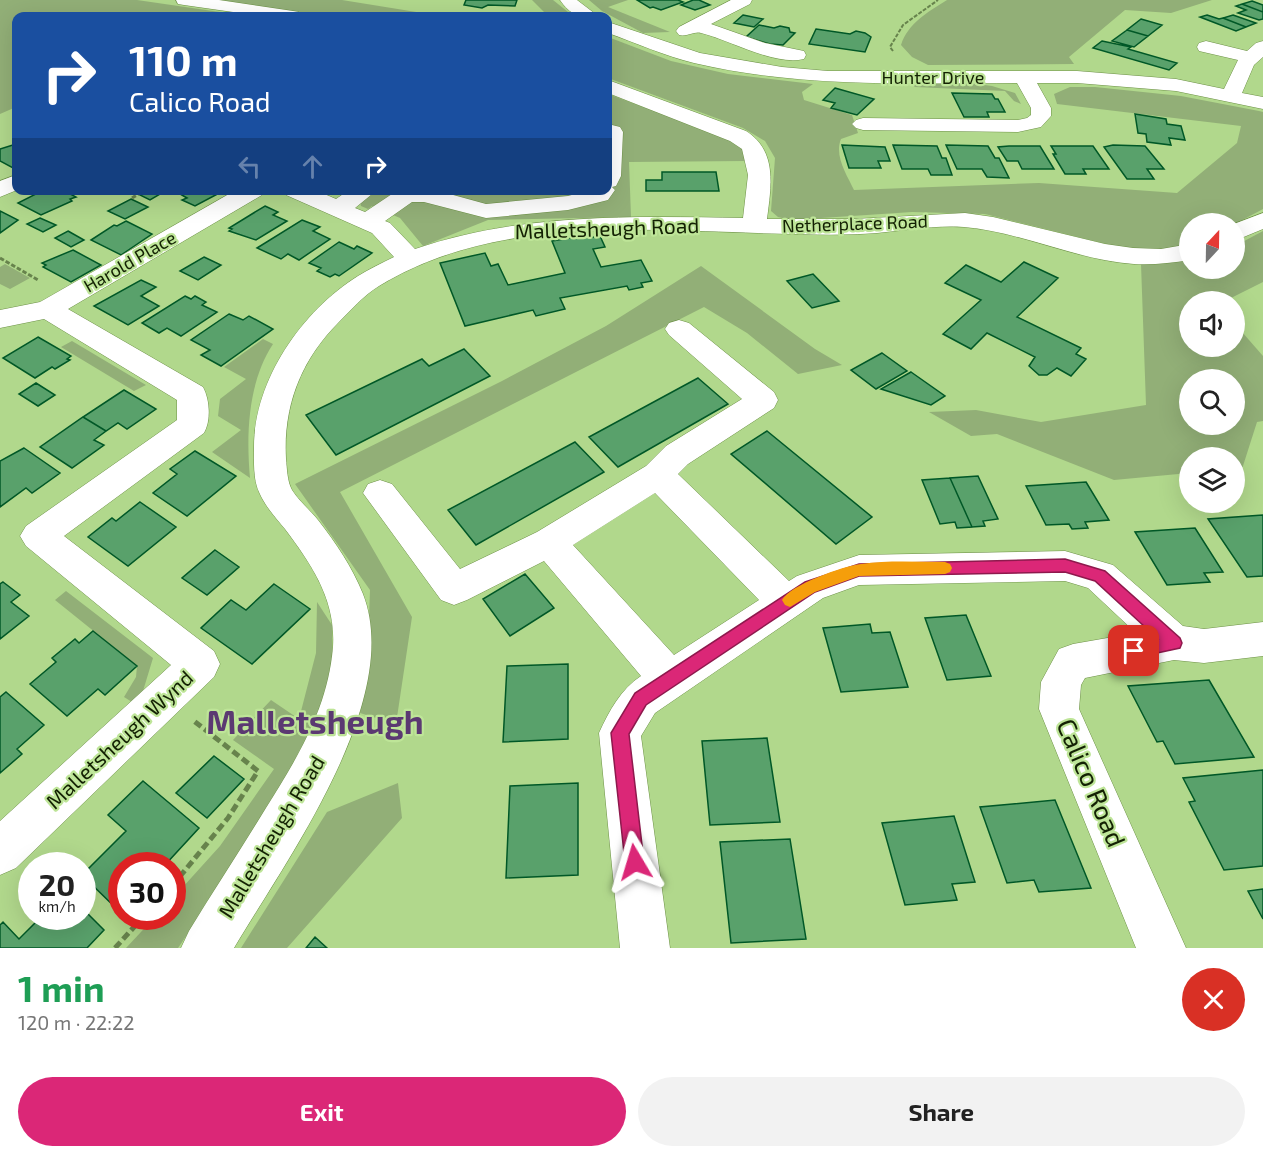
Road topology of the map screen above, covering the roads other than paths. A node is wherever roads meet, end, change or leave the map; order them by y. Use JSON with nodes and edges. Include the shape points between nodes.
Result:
{"nodes":[{"id":1,"x":184,"y":0,"type":"edge"},
{"id":2,"x":568,"y":0,"type":"edge"},
{"id":3,"x":744,"y":0,"type":"edge"},
{"id":4,"x":266,"y":12,"type":"edge"},
{"id":5,"x":582,"y":12,"type":"edge"},
{"id":6,"x":696,"y":25,"type":"junction"},
{"id":7,"x":612,"y":28,"type":"edge"},
{"id":8,"x":660,"y":46,"type":"junction"},
{"id":9,"x":1206,"y":47,"type":"dead end"},
{"id":10,"x":1256,"y":52,"type":"edge"},
{"id":11,"x":811,"y":57,"type":"dead end"},
{"id":12,"x":1025,"y":79,"type":"junction"},
{"id":13,"x":612,"y":88,"type":"edge"},
{"id":14,"x":1231,"y":95,"type":"junction"},
{"id":15,"x":1263,"y":103,"type":"edge"},
{"id":16,"x":863,"y":124,"type":"dead end"},
{"id":17,"x":245,"y":195,"type":"edge"},
{"id":18,"x":305,"y":195,"type":"edge"},
{"id":19,"x":358,"y":195,"type":"edge"},
{"id":20,"x":406,"y":195,"type":"edge"},
{"id":21,"x":406,"y":195,"type":"edge"},
{"id":22,"x":425,"y":195,"type":"edge"},
{"id":23,"x":425,"y":195,"type":"edge"},
{"id":24,"x":600,"y":195,"type":"edge"},
{"id":25,"x":337,"y":209,"type":"junction"},
{"id":26,"x":1263,"y":220,"type":"edge"},
{"id":27,"x":366,"y":222,"type":"junction"},
{"id":28,"x":754,"y":226,"type":"junction"},
{"id":29,"x":1245,"y":229,"type":"edge"},
{"id":30,"x":1179,"y":255,"type":"edge"},
{"id":31,"x":411,"y":260,"type":"junction"},
{"id":32,"x":59,"y":303,"type":"junction"},
{"id":33,"x":0,"y":319,"type":"edge"},
{"id":34,"x":679,"y":329,"type":"dead end"},
{"id":35,"x":658,"y":475,"type":"junction"},
{"id":36,"x":380,"y":492,"type":"dead end"},
{"id":37,"x":549,"y":542,"type":"junction"},
{"id":38,"x":786,"y":603,"type":"junction"},
{"id":39,"x":1263,"y":639,"type":"edge"},
{"id":40,"x":1174,"y":643,"type":"junction"},
{"id":41,"x":670,"y":680,"type":"junction"},
{"id":42,"x":0,"y":852,"type":"edge"},
{"id":43,"x":206,"y":948,"type":"edge"},
{"id":44,"x":645,"y":948,"type":"edge"},
{"id":45,"x":1161,"y":948,"type":"edge"}],
"edges":[{"from":1,"to":4,"type":"street"},
{"from":2,"to":5,"type":"street"},
{"from":3,"to":6,"type":"street"},
{"from":6,"to":8,"type":"street"},
{"from":6,"to":11,"type":"street","via":[[779,53]]},
{"from":7,"to":8,"type":"street","name":"Hunter Drive"},
{"from":8,"to":12,"type":"street","name":"Hunter Drive","via":[[696,58],[782,73]]},
{"from":9,"to":10,"type":"street"},
{"from":10,"to":14,"type":"street"},
{"from":12,"to":14,"type":"street","name":"Hunter Drive","via":[[1135,81]]},
{"from":12,"to":16,"type":"street","via":[[1041,108],[1041,116],[1034,123],[1018,126],[914,116]]},
{"from":13,"to":28,"type":"street","name":"Netherplace Road","via":[[738,136],[752,146],[759,172]]},
{"from":14,"to":15,"type":"street","name":"Hunter Drive"},
{"from":17,"to":32,"type":"street","name":"Harold Place"},
{"from":18,"to":25,"type":"street"},
{"from":19,"to":25,"type":"street"},
{"from":20,"to":27,"type":"street"},
{"from":21,"to":22,"type":"street"},
{"from":23,"to":24,"type":"street","via":[[486,211],[568,203]]},
{"from":25,"to":27,"type":"street"},
{"from":26,"to":29,"type":"street"},
{"from":27,"to":31,"type":"street","via":[[381,228]]},
{"from":28,"to":30,"type":"street","name":"Netherplace Road","via":[[837,227],[963,220],[1135,257]]},
{"from":28,"to":31,"type":"street","name":"Malletsheugh Road","via":[[589,225],[509,231]]},
{"from":31,"to":43,"type":"street","name":"Malletsheugh Road","via":[[366,282],[342,303],[309,335],[285,372],[273,413],[270,453],[274,489],[331,563],[349,603],[352,644],[344,699],[323,753]]},
{"from":32,"to":33,"type":"street","name":"Harold Place"},
{"from":32,"to":42,"type":"street","name":"Malletsheugh Wynd","via":[[192,395],[193,425],[38,536],[201,664]]},
{"from":34,"to":35,"type":"street","via":[[763,400],[677,455]]},
{"from":35,"to":37,"type":"street"},
{"from":35,"to":38,"type":"street"},
{"from":36,"to":37,"type":"street","via":[[454,589]]},
{"from":37,"to":41,"type":"street"},
{"from":38,"to":40,"type":"street","via":[[810,587],[859,570],[1065,566],[1100,576]]},
{"from":38,"to":41,"type":"street"},
{"from":39,"to":40,"type":"street","name":"Calico Road","via":[[1204,646]]},
{"from":40,"to":45,"type":"street","name":"Calico Road","via":[[1073,662],[1061,682],[1059,709]]},
{"from":41,"to":44,"type":"street","via":[[640,699],[620,733]]}]}
